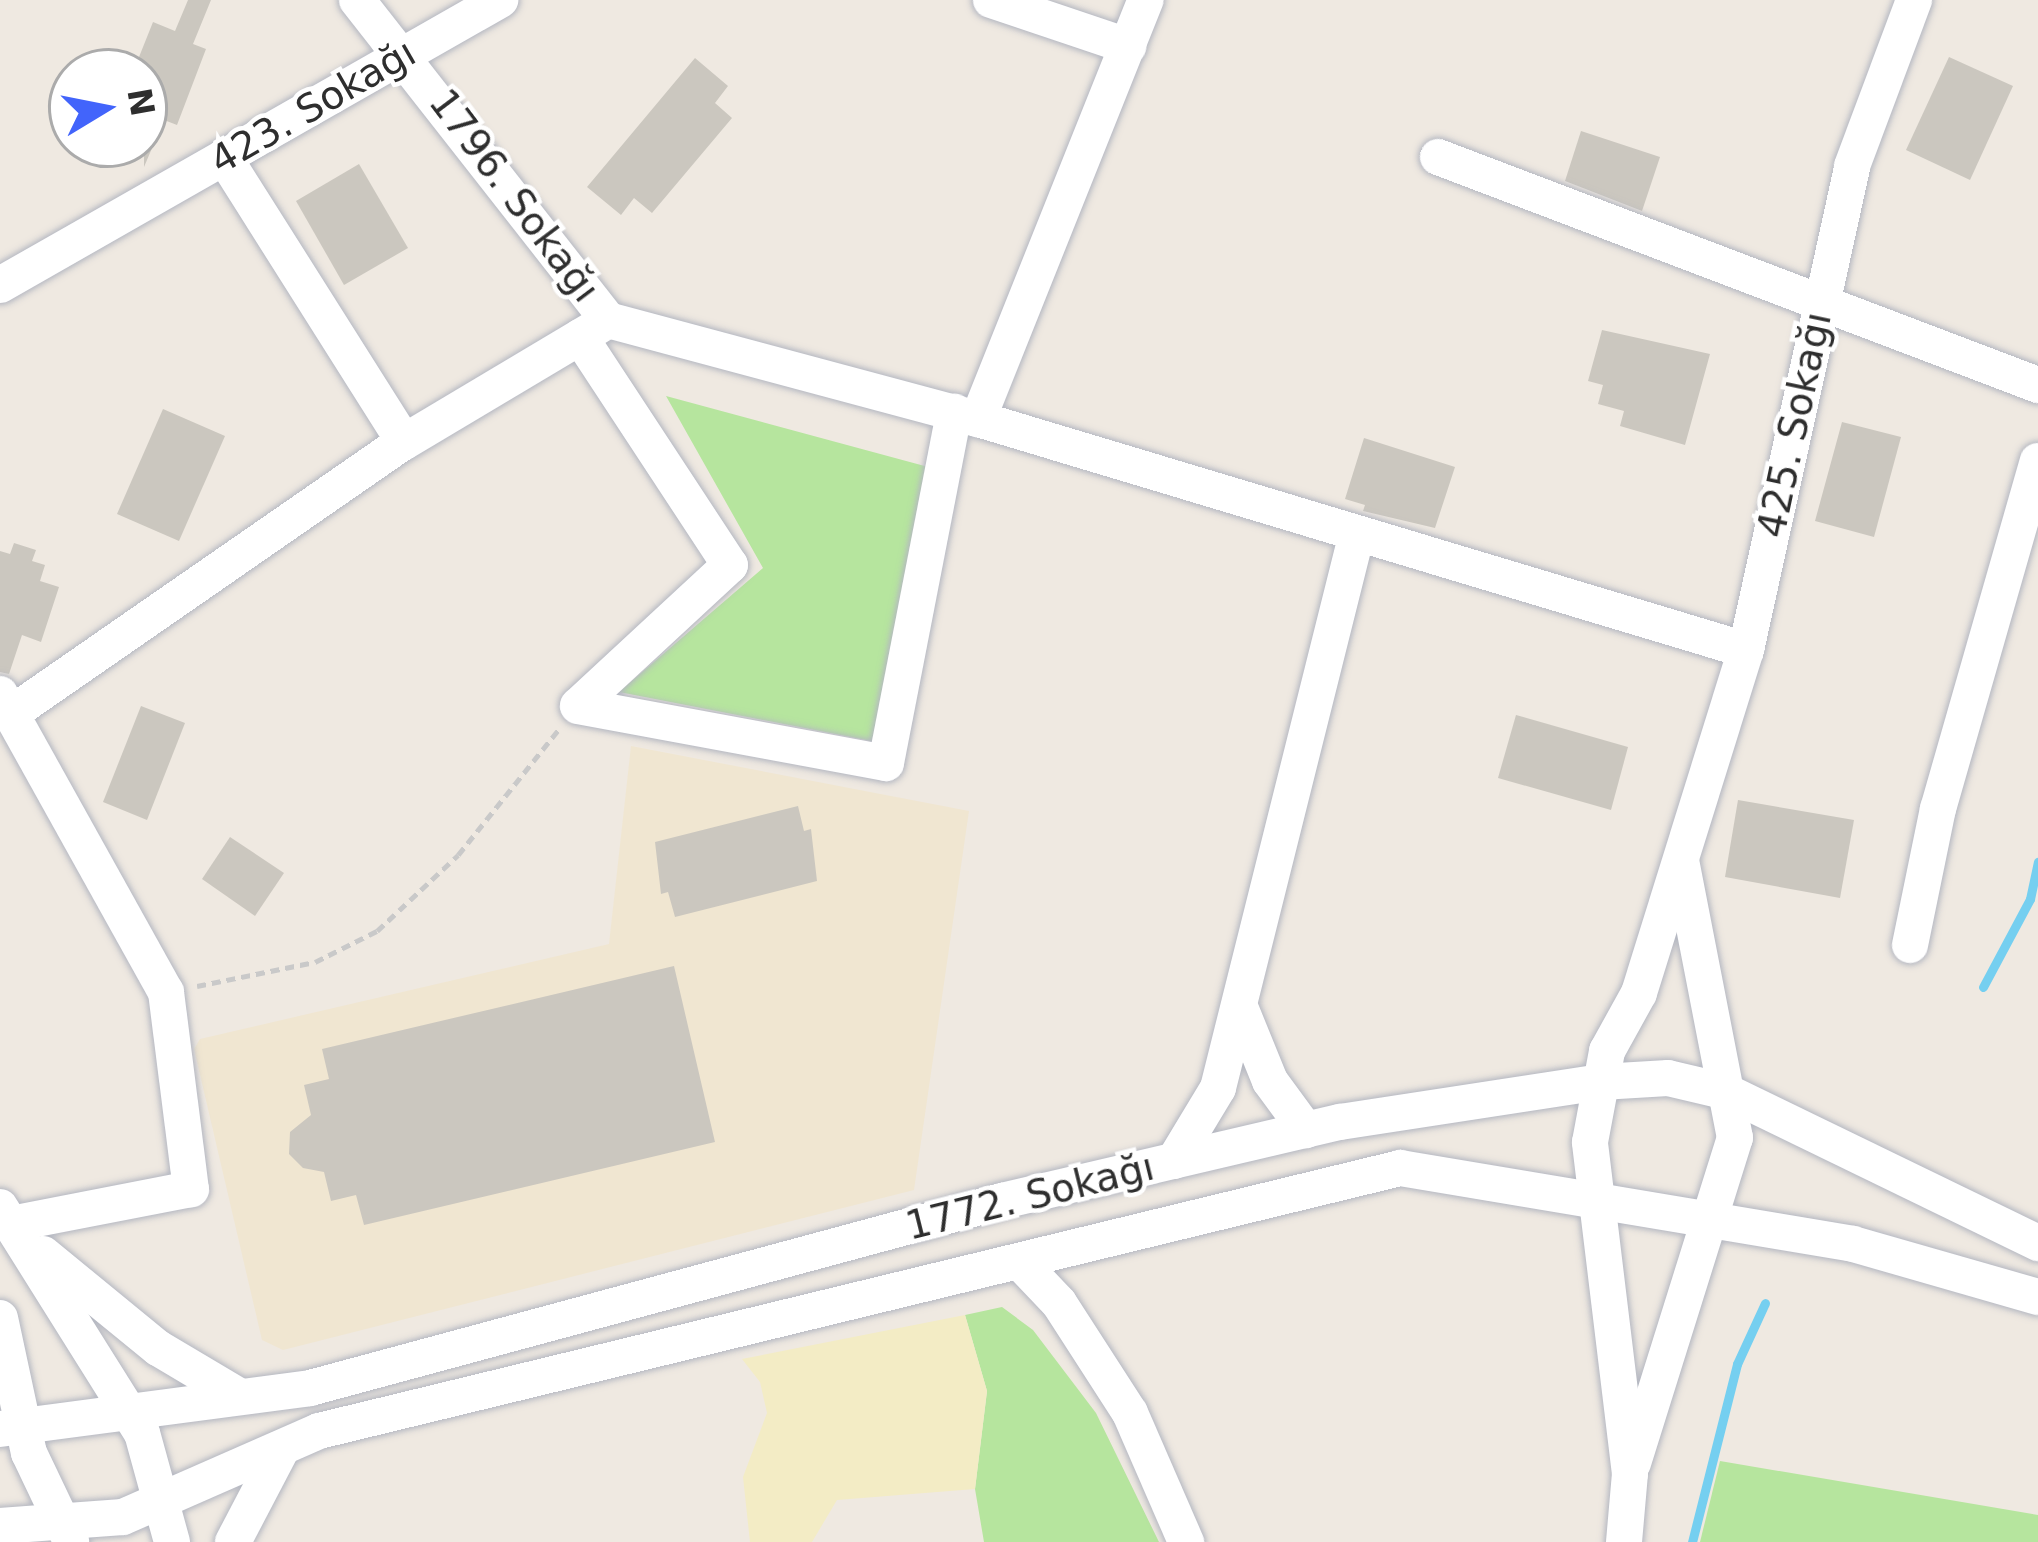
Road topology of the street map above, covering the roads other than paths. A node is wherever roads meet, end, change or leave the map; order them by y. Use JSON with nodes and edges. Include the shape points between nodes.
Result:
{"nodes":[{"id":1,"x":357,"y":0,"type":"edge"},
{"id":2,"x":500,"y":0,"type":"edge"},
{"id":3,"x":991,"y":0,"type":"edge"},
{"id":4,"x":1146,"y":0,"type":"edge"},
{"id":5,"x":1914,"y":0,"type":"edge"},
{"id":6,"x":1128,"y":46,"type":"junction"},
{"id":7,"x":405,"y":54,"type":"junction"},
{"id":8,"x":1438,"y":157,"type":"dead end"},
{"id":9,"x":224,"y":158,"type":"junction"},
{"id":10,"x":0,"y":285,"type":"edge"},
{"id":11,"x":1822,"y":303,"type":"junction"},
{"id":12,"x":594,"y":329,"type":"junction"},
{"id":13,"x":2038,"y":385,"type":"edge"},
{"id":14,"x":966,"y":415,"type":"junction"},
{"id":15,"x":404,"y":442,"type":"junction"},
{"id":16,"x":2038,"y":461,"type":"edge"},
{"id":17,"x":1356,"y":537,"type":"junction"},
{"id":18,"x":1745,"y":650,"type":"junction"},
{"id":19,"x":6,"y":704,"type":"edge"},
{"id":20,"x":1680,"y":851,"type":"junction"},
{"id":21,"x":1910,"y":945,"type":"dead end"},
{"id":22,"x":1240,"y":1007,"type":"junction"},
{"id":23,"x":1601,"y":1082,"type":"junction"},
{"id":24,"x":1727,"y":1093,"type":"junction"},
{"id":25,"x":1306,"y":1130,"type":"junction"},
{"id":26,"x":1174,"y":1161,"type":"junction"},
{"id":27,"x":1594,"y":1199,"type":"junction"},
{"id":28,"x":1711,"y":1224,"type":"junction"},
{"id":29,"x":12,"y":1226,"type":"edge"},
{"id":30,"x":2038,"y":1244,"type":"edge"},
{"id":31,"x":1019,"y":1262,"type":"junction"},
{"id":32,"x":2038,"y":1297,"type":"edge"},
{"id":33,"x":0,"y":1318,"type":"edge"},
{"id":34,"x":239,"y":1396,"type":"junction"},
{"id":35,"x":126,"y":1408,"type":"junction"},
{"id":36,"x":12,"y":1427,"type":"edge"},
{"id":37,"x":283,"y":1447,"type":"junction"},
{"id":38,"x":1630,"y":1474,"type":"junction"},
{"id":39,"x":164,"y":1505,"type":"junction"},
{"id":40,"x":0,"y":1526,"type":"edge"},
{"id":41,"x":66,"y":1534,"type":"edge"},
{"id":42,"x":172,"y":1542,"type":"edge"},
{"id":43,"x":233,"y":1542,"type":"edge"},
{"id":44,"x":1186,"y":1542,"type":"edge"},
{"id":45,"x":1624,"y":1542,"type":"edge"}],
"edges":[{"from":1,"to":7,"type":"street","name":"1796. Sokağı"},
{"from":2,"to":7,"type":"street","name":"423. Sokağı"},
{"from":3,"to":6,"type":"street"},
{"from":4,"to":6,"type":"street"},
{"from":5,"to":11,"type":"street","name":"425. Sokağı","via":[[1852,166]]},
{"from":6,"to":14,"type":"street"},
{"from":7,"to":9,"type":"street","name":"423. Sokağı"},
{"from":7,"to":12,"type":"street","name":"1796. Sokağı"},
{"from":8,"to":11,"type":"street"},
{"from":9,"to":10,"type":"street","name":"423. Sokağı"},
{"from":9,"to":15,"type":"street"},
{"from":11,"to":13,"type":"street"},
{"from":11,"to":18,"type":"street","name":"425. Sokağı"},
{"from":12,"to":14,"type":"street","name":"1796. Sokağı"},
{"from":12,"to":14,"type":"street","via":[[730,565],[578,706],[886,763]]},
{"from":12,"to":15,"type":"street"},
{"from":14,"to":17,"type":"street","name":"1796. Sokağı"},
{"from":15,"to":19,"type":"street"},
{"from":16,"to":21,"type":"street","via":[[1938,809]]},
{"from":17,"to":18,"type":"street","name":"1796. Sokağı"},
{"from":17,"to":22,"type":"street"},
{"from":18,"to":20,"type":"street","name":"425. Sokağı"},
{"from":19,"to":29,"type":"street","via":[[166,992],[191,1189]]},
{"from":20,"to":23,"type":"street","name":"425. Sokağı","via":[[1639,993],[1607,1051]]},
{"from":20,"to":24,"type":"street","name":"425. Sokağı"},
{"from":22,"to":25,"type":"street","via":[[1270,1081]]},
{"from":22,"to":26,"type":"street","via":[[1218,1088]]},
{"from":23,"to":24,"type":"street","name":"1772. Sokağı","via":[[1668,1078]]},
{"from":23,"to":25,"type":"street","name":"1772. Sokağı"},
{"from":23,"to":27,"type":"street","name":"425. Sokağı","via":[[1590,1142]]},
{"from":24,"to":28,"type":"street","name":"425. Sokağı","via":[[1735,1138]]},
{"from":24,"to":30,"type":"street","name":"1772. Sokağı"},
{"from":25,"to":26,"type":"street","name":"1772. Sokağı"},
{"from":26,"to":34,"type":"street","name":"1772. Sokağı","via":[[310,1388]]},
{"from":27,"to":28,"type":"street","name":"1772. Sokağı"},
{"from":27,"to":31,"type":"street","name":"1772. Sokağı","via":[[1400,1168]]},
{"from":27,"to":38,"type":"street","name":"425. Sokağı"},
{"from":28,"to":32,"type":"street","name":"1772. Sokağı","via":[[1853,1244]]},
{"from":28,"to":38,"type":"street","name":"425. Sokağı"},
{"from":29,"to":34,"type":"street","via":[[158,1348]]},
{"from":29,"to":35,"type":"street"},
{"from":31,"to":37,"type":"street","name":"1772. Sokağı","via":[[319,1431]]},
{"from":31,"to":44,"type":"street","via":[[1059,1304],[1130,1413]]},
{"from":33,"to":36,"type":"street"},
{"from":34,"to":35,"type":"street","name":"1772. Sokağı"},
{"from":35,"to":36,"type":"street","name":"1772. Sokağı"},
{"from":35,"to":39,"type":"street","via":[[153,1456]]},
{"from":36,"to":41,"type":"street"},
{"from":37,"to":39,"type":"street","name":"1772. Sokağı"},
{"from":37,"to":43,"type":"street"},
{"from":38,"to":45,"type":"street","name":"425. Sokağı"},
{"from":39,"to":41,"type":"street","name":"1772. Sokağı"},
{"from":39,"to":42,"type":"street"},
{"from":40,"to":41,"type":"street","name":"1772. Sokağı"}]}
